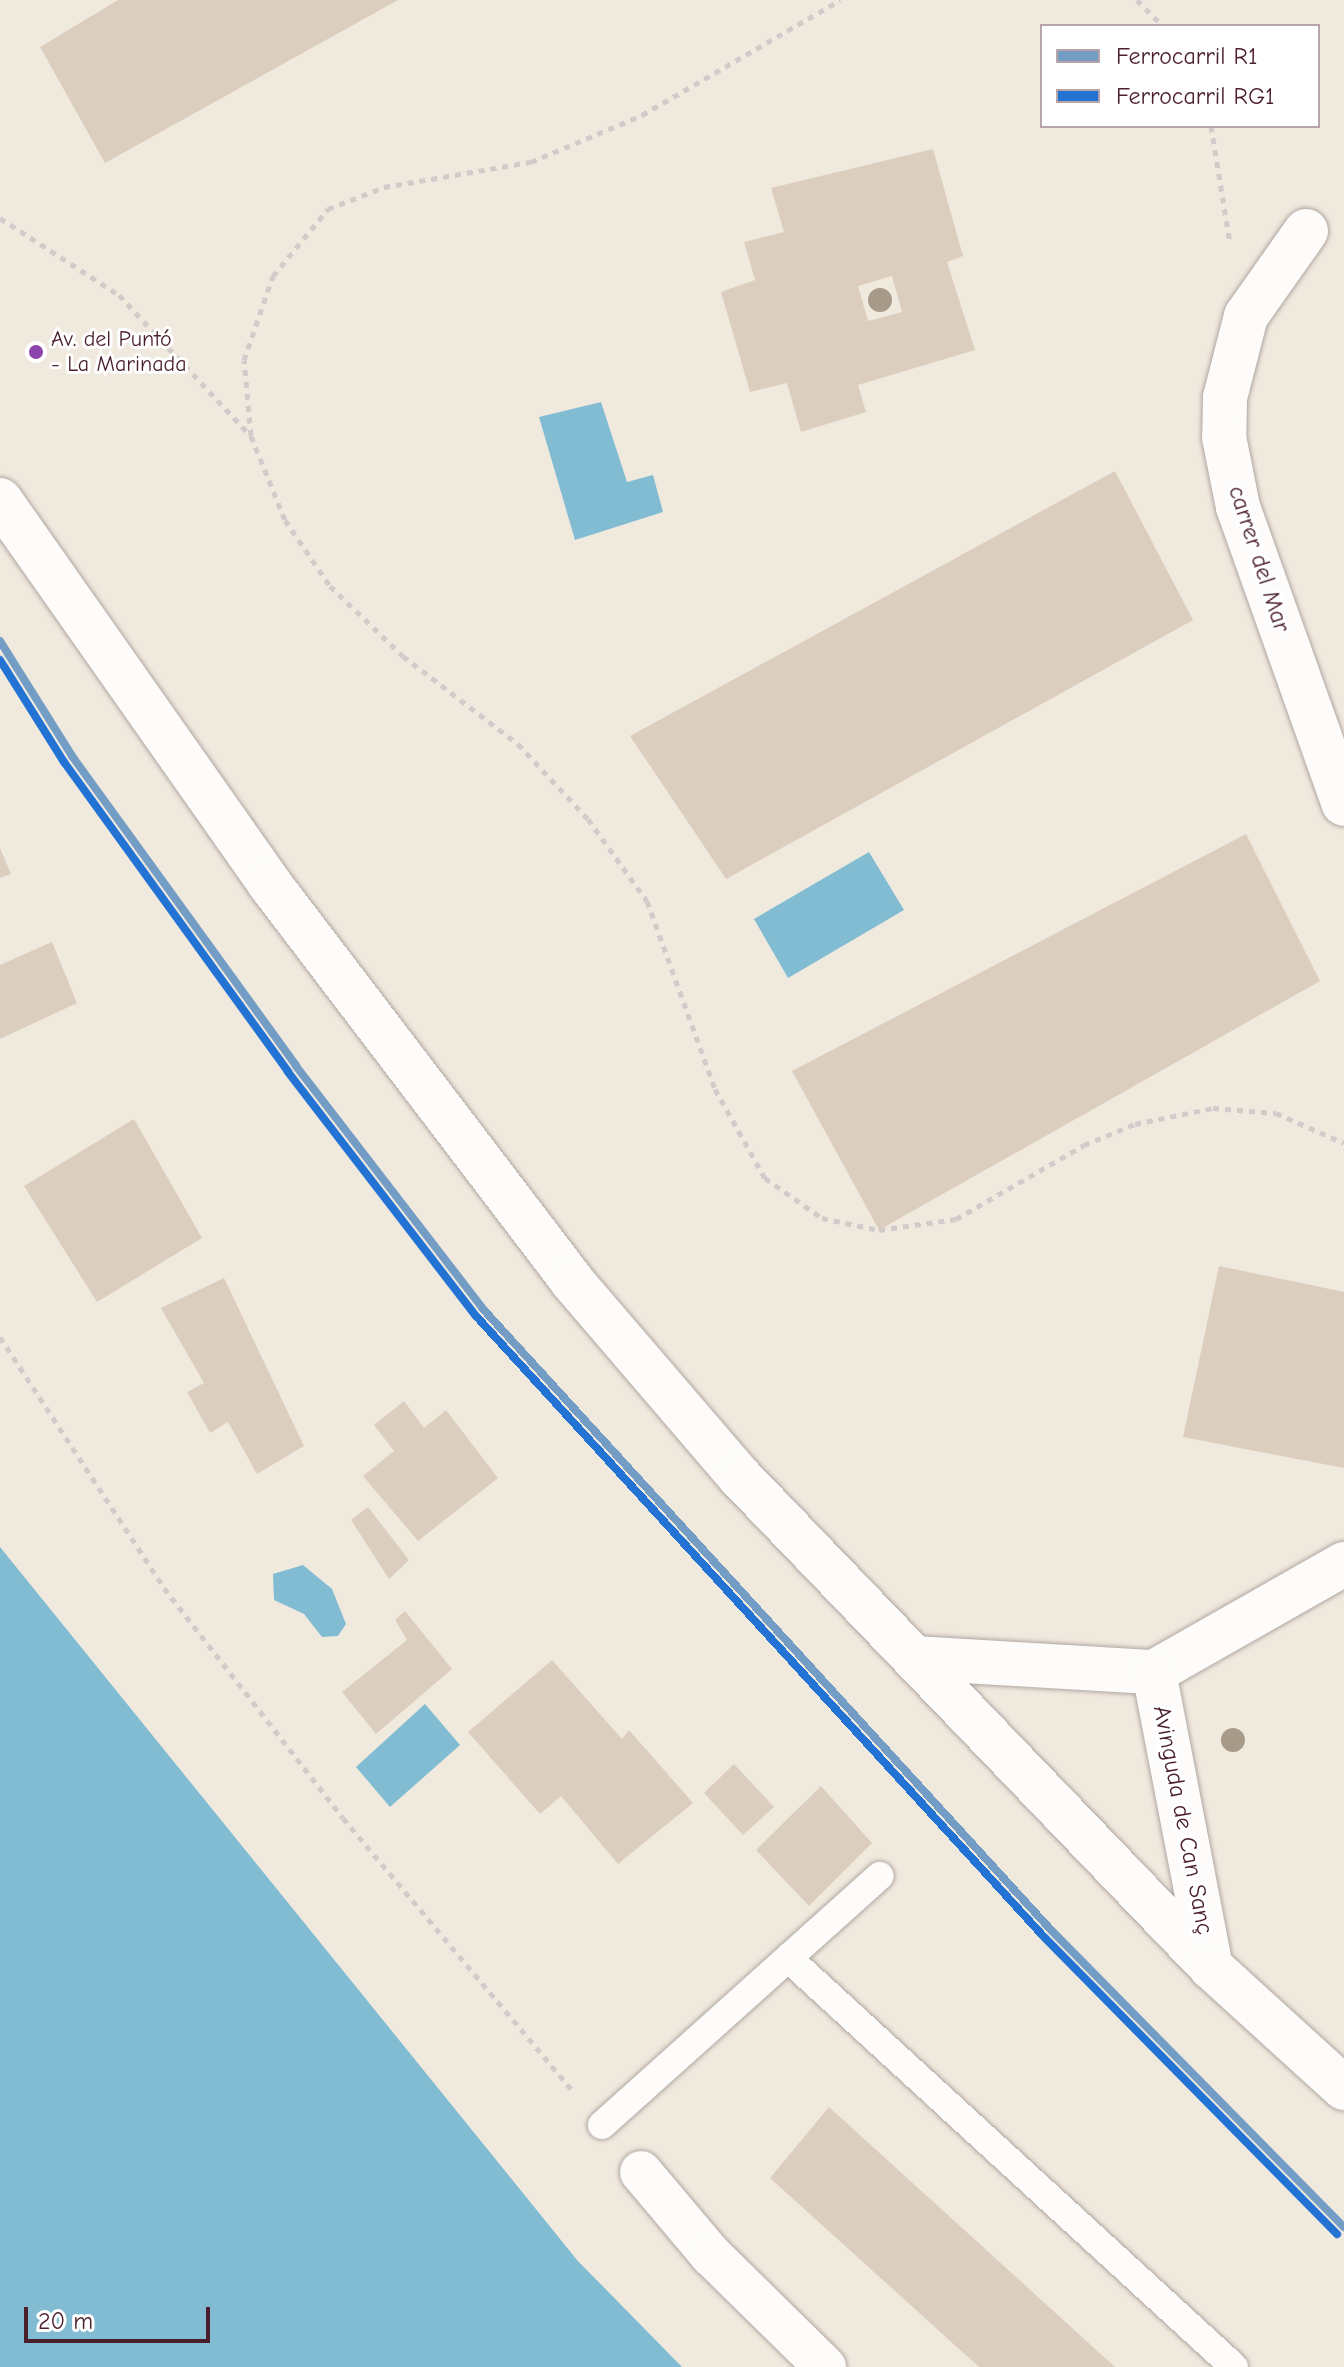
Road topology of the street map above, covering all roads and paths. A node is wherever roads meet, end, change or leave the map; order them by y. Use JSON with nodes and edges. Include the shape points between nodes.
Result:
{"nodes":[{"id":1,"x":840,"y":0,"type":"edge"},
{"id":2,"x":1137,"y":0,"type":"edge"},
{"id":3,"x":1161,"y":24,"type":"edge"},
{"id":4,"x":1211,"y":128,"type":"edge"},
{"id":5,"x":0,"y":218,"type":"edge"},
{"id":6,"x":1306,"y":231,"type":"dead end"},
{"id":7,"x":1246,"y":316,"type":"junction"},
{"id":8,"x":251,"y":436,"type":"junction"},
{"id":9,"x":0,"y":500,"type":"edge"},
{"id":10,"x":1344,"y":804,"type":"edge"},
{"id":11,"x":1344,"y":1143,"type":"edge"},
{"id":12,"x":0,"y":1337,"type":"edge"},
{"id":13,"x":1344,"y":1564,"type":"edge"},
{"id":14,"x":915,"y":1658,"type":"junction"},
{"id":15,"x":1154,"y":1672,"type":"junction"},
{"id":16,"x":880,"y":1876,"type":"dead end"},
{"id":17,"x":788,"y":1958,"type":"junction"},
{"id":18,"x":1211,"y":1967,"type":"junction"},
{"id":19,"x":1344,"y":2088,"type":"edge"},
{"id":20,"x":602,"y":2125,"type":"joint"},
{"id":21,"x":641,"y":2172,"type":"dead end"},
{"id":22,"x":825,"y":2367,"type":"edge"},
{"id":23,"x":1234,"y":2367,"type":"edge"}],
"edges":[{"from":1,"to":8,"type":"path","via":[[642,115],[531,162],[384,187],[328,209],[268,290],[244,360]]},
{"from":2,"to":3,"type":"path"},
{"from":4,"to":7,"type":"path"},
{"from":5,"to":8,"type":"path","via":[[119,295]]},
{"from":6,"to":7,"type":"main road","name":"carrer del Mar"},
{"from":7,"to":10,"type":"main road","name":"carrer del Mar","via":[[1225,398],[1232,479]]},
{"from":8,"to":11,"type":"path","via":[[285,520],[330,586],[403,656],[518,744],[588,819],[647,901],[715,1089],[765,1178],[822,1218],[879,1230],[956,1219],[1084,1145],[1135,1124],[1213,1108],[1276,1113]]},
{"from":9,"to":14,"type":"main road","via":[[269,883],[571,1280],[740,1477]]},
{"from":12,"to":20,"type":"path","via":[[164,1588],[343,1818]]},
{"from":13,"to":15,"type":"main road"},
{"from":14,"to":15,"type":"main road"},
{"from":14,"to":18,"type":"main road"},
{"from":15,"to":18,"type":"main road","name":"Avinguda de Can Sanç"},
{"from":16,"to":17,"type":"lane"},
{"from":17,"to":20,"type":"lane"},
{"from":17,"to":23,"type":"lane"},
{"from":18,"to":19,"type":"main road"},
{"from":21,"to":22,"type":"street","via":[[711,2255]]}]}
